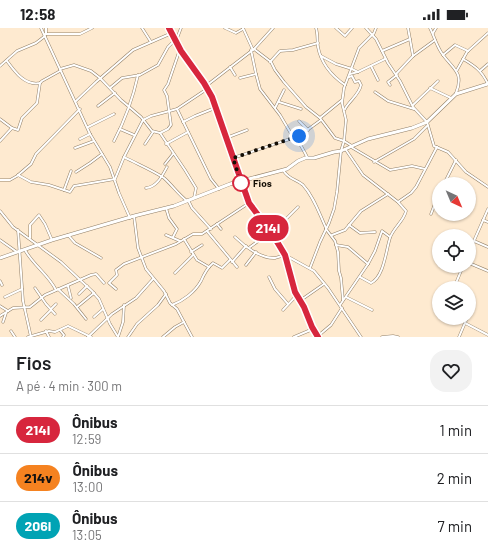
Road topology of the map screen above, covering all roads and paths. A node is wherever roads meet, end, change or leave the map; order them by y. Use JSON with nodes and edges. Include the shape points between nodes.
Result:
{"nodes":[{"id":1,"x":41,"y":28,"type":"edge"},
{"id":2,"x":46,"y":28,"type":"edge"},
{"id":3,"x":92,"y":28,"type":"edge"},
{"id":4,"x":142,"y":28,"type":"edge"},
{"id":5,"x":169,"y":28,"type":"edge"},
{"id":6,"x":181,"y":28,"type":"edge"},
{"id":7,"x":225,"y":28,"type":"edge"},
{"id":8,"x":273,"y":28,"type":"edge"},
{"id":9,"x":316,"y":28,"type":"edge"},
{"id":10,"x":336,"y":28,"type":"edge"},
{"id":11,"x":352,"y":28,"type":"edge"},
{"id":12,"x":366,"y":28,"type":"edge"},
{"id":13,"x":376,"y":28,"type":"edge"},
{"id":14,"x":408,"y":28,"type":"edge"},
{"id":15,"x":430,"y":28,"type":"edge"},
{"id":16,"x":436,"y":28,"type":"edge"},
{"id":17,"x":243,"y":29,"type":"edge"},
{"id":18,"x":172,"y":33,"type":"junction"},
{"id":19,"x":433,"y":33,"type":"junction"},
{"id":20,"x":488,"y":33,"type":"edge"},
{"id":21,"x":45,"y":34,"type":"junction"},
{"id":22,"x":373,"y":34,"type":"junction"},
{"id":23,"x":410,"y":39,"type":"junction"},
{"id":24,"x":176,"y":40,"type":"junction"},
{"id":25,"x":435,"y":40,"type":"junction"},
{"id":26,"x":151,"y":42,"type":"junction"},
{"id":27,"x":318,"y":44,"type":"junction"},
{"id":28,"x":180,"y":49,"type":"junction"},
{"id":29,"x":252,"y":50,"type":"junction"},
{"id":30,"x":382,"y":51,"type":"junction"},
{"id":31,"x":468,"y":51,"type":"junction"},
{"id":32,"x":443,"y":55,"type":"junction"},
{"id":33,"x":321,"y":56,"type":"junction"},
{"id":34,"x":413,"y":56,"type":"junction"},
{"id":35,"x":385,"y":59,"type":"junction"},
{"id":36,"x":463,"y":59,"type":"junction"},
{"id":37,"x":7,"y":61,"type":"junction"},
{"id":38,"x":270,"y":62,"type":"junction"},
{"id":39,"x":488,"y":64,"type":"edge"},
{"id":40,"x":0,"y":66,"type":"edge"},
{"id":41,"x":371,"y":66,"type":"junction"},
{"id":42,"x":230,"y":67,"type":"junction"},
{"id":43,"x":352,"y":69,"type":"junction"},
{"id":44,"x":60,"y":70,"type":"junction"},
{"id":45,"x":457,"y":70,"type":"junction"},
{"id":46,"x":480,"y":70,"type":"junction"},
{"id":47,"x":358,"y":72,"type":"junction"},
{"id":48,"x":235,"y":74,"type":"dead end"},
{"id":49,"x":256,"y":74,"type":"junction"},
{"id":50,"x":350,"y":74,"type":"junction"},
{"id":51,"x":138,"y":75,"type":"junction"},
{"id":52,"x":396,"y":75,"type":"junction"},
{"id":53,"x":100,"y":78,"type":"junction"},
{"id":54,"x":240,"y":78,"type":"dead end"},
{"id":55,"x":348,"y":78,"type":"junction"},
{"id":56,"x":378,"y":80,"type":"dead end"},
{"id":57,"x":438,"y":81,"type":"dead end"},
{"id":58,"x":40,"y":83,"type":"junction"},
{"id":59,"x":488,"y":84,"type":"edge"},
{"id":60,"x":345,"y":85,"type":"junction"},
{"id":61,"x":390,"y":85,"type":"dead end"},
{"id":62,"x":207,"y":87,"type":"junction"},
{"id":63,"x":110,"y":88,"type":"junction"},
{"id":64,"x":430,"y":88,"type":"junction"},
{"id":65,"x":284,"y":90,"type":"dead end"},
{"id":66,"x":375,"y":92,"type":"dead end"},
{"id":67,"x":115,"y":93,"type":"junction"},
{"id":68,"x":456,"y":94,"type":"junction"},
{"id":69,"x":451,"y":98,"type":"junction"},
{"id":70,"x":342,"y":100,"type":"junction"},
{"id":71,"x":76,"y":101,"type":"junction"},
{"id":72,"x":279,"y":102,"type":"junction"},
{"id":73,"x":412,"y":105,"type":"junction"},
{"id":74,"x":98,"y":106,"type":"dead end"},
{"id":75,"x":129,"y":106,"type":"junction"},
{"id":76,"x":217,"y":108,"type":"junction"},
{"id":77,"x":275,"y":108,"type":"junction"},
{"id":78,"x":301,"y":108,"type":"dead end"},
{"id":79,"x":80,"y":109,"type":"junction"},
{"id":80,"x":177,"y":109,"type":"junction"},
{"id":81,"x":415,"y":109,"type":"junction"},
{"id":82,"x":344,"y":110,"type":"junction"},
{"id":83,"x":170,"y":111,"type":"junction"},
{"id":84,"x":114,"y":114,"type":"dead end"},
{"id":85,"x":0,"y":119,"type":"edge"},
{"id":86,"x":320,"y":119,"type":"junction"},
{"id":87,"x":143,"y":120,"type":"junction"},
{"id":88,"x":299,"y":121,"type":"dead end"},
{"id":89,"x":183,"y":122,"type":"junction"},
{"id":90,"x":427,"y":124,"type":"junction"},
{"id":91,"x":88,"y":127,"type":"junction"},
{"id":92,"x":12,"y":128,"type":"junction"},
{"id":93,"x":120,"y":130,"type":"junction"},
{"id":94,"x":247,"y":130,"type":"dead end"},
{"id":95,"x":308,"y":130,"type":"junction"},
{"id":96,"x":153,"y":132,"type":"junction"},
{"id":97,"x":188,"y":132,"type":"junction"},
{"id":98,"x":160,"y":133,"type":"junction"},
{"id":99,"x":90,"y":134,"type":"junction"},
{"id":100,"x":134,"y":135,"type":"junction"},
{"id":101,"x":294,"y":137,"type":"junction"},
{"id":102,"x":226,"y":138,"type":"junction"},
{"id":103,"x":80,"y":139,"type":"dead end"},
{"id":104,"x":0,"y":140,"type":"edge"},
{"id":105,"x":94,"y":141,"type":"junction"},
{"id":106,"x":114,"y":141,"type":"dead end"},
{"id":107,"x":344,"y":141,"type":"junction"},
{"id":108,"x":145,"y":144,"type":"dead end"},
{"id":109,"x":166,"y":144,"type":"junction"},
{"id":110,"x":352,"y":147,"type":"junction"},
{"id":111,"x":437,"y":147,"type":"junction"},
{"id":112,"x":75,"y":148,"type":"dead end"},
{"id":113,"x":346,"y":150,"type":"junction"},
{"id":114,"x":341,"y":152,"type":"junction"},
{"id":115,"x":102,"y":154,"type":"junction"},
{"id":116,"x":173,"y":154,"type":"junction"},
{"id":117,"x":124,"y":157,"type":"junction"},
{"id":118,"x":306,"y":157,"type":"junction"},
{"id":119,"x":233,"y":158,"type":"junction"},
{"id":120,"x":456,"y":160,"type":"junction"},
{"id":121,"x":374,"y":162,"type":"junction"},
{"id":122,"x":425,"y":169,"type":"junction"},
{"id":123,"x":282,"y":170,"type":"junction"},
{"id":124,"x":71,"y":171,"type":"dead end"},
{"id":125,"x":76,"y":172,"type":"dead end"},
{"id":126,"x":18,"y":175,"type":"junction"},
{"id":127,"x":161,"y":177,"type":"junction"},
{"id":128,"x":448,"y":177,"type":"edge"},
{"id":129,"x":115,"y":179,"type":"junction"},
{"id":130,"x":0,"y":180,"type":"edge"},
{"id":131,"x":240,"y":181,"type":"junction"},
{"id":132,"x":488,"y":187,"type":"edge"},
{"id":133,"x":146,"y":188,"type":"dead end"},
{"id":134,"x":219,"y":189,"type":"junction"},
{"id":135,"x":64,"y":190,"type":"junction"},
{"id":136,"x":388,"y":194,"type":"junction"},
{"id":137,"x":194,"y":198,"type":"junction"},
{"id":138,"x":188,"y":200,"type":"junction"},
{"id":139,"x":398,"y":202,"type":"junction"},
{"id":140,"x":249,"y":203,"type":"junction"},
{"id":141,"x":298,"y":207,"type":"dead end"},
{"id":142,"x":166,"y":208,"type":"junction"},
{"id":143,"x":488,"y":209,"type":"edge"},
{"id":144,"x":0,"y":211,"type":"edge"},
{"id":145,"x":134,"y":216,"type":"junction"},
{"id":146,"x":130,"y":218,"type":"junction"},
{"id":147,"x":483,"y":220,"type":"junction"},
{"id":148,"x":488,"y":222,"type":"edge"},
{"id":149,"x":217,"y":224,"type":"junction"},
{"id":150,"x":349,"y":225,"type":"junction"},
{"id":151,"x":326,"y":228,"type":"junction"},
{"id":152,"x":210,"y":229,"type":"junction"},
{"id":153,"x":221,"y":229,"type":"dead end"},
{"id":154,"x":18,"y":230,"type":"junction"},
{"id":155,"x":207,"y":231,"type":"junction"},
{"id":156,"x":270,"y":232,"type":"junction"},
{"id":157,"x":375,"y":232,"type":"dead end"},
{"id":158,"x":166,"y":235,"type":"dead end"},
{"id":159,"x":331,"y":235,"type":"junction"},
{"id":160,"x":68,"y":236,"type":"junction"},
{"id":161,"x":476,"y":236,"type":"edge"},
{"id":162,"x":172,"y":237,"type":"junction"},
{"id":163,"x":235,"y":237,"type":"dead end"},
{"id":164,"x":390,"y":237,"type":"junction"},
{"id":165,"x":30,"y":238,"type":"junction"},
{"id":166,"x":183,"y":238,"type":"junction"},
{"id":167,"x":0,"y":240,"type":"edge"},
{"id":168,"x":52,"y":240,"type":"junction"},
{"id":169,"x":180,"y":241,"type":"junction"},
{"id":170,"x":476,"y":242,"type":"edge"},
{"id":171,"x":38,"y":245,"type":"junction"},
{"id":172,"x":202,"y":245,"type":"dead end"},
{"id":173,"x":336,"y":245,"type":"junction"},
{"id":174,"x":246,"y":246,"type":"junction"},
{"id":175,"x":488,"y":247,"type":"edge"},
{"id":176,"x":249,"y":248,"type":"junction"},
{"id":177,"x":25,"y":250,"type":"junction"},
{"id":178,"x":19,"y":252,"type":"junction"},
{"id":179,"x":192,"y":252,"type":"junction"},
{"id":180,"x":256,"y":252,"type":"junction"},
{"id":181,"x":194,"y":255,"type":"junction"},
{"id":182,"x":285,"y":255,"type":"junction"},
{"id":183,"x":142,"y":257,"type":"junction"},
{"id":184,"x":0,"y":258,"type":"edge"},
{"id":185,"x":101,"y":258,"type":"dead end"},
{"id":186,"x":231,"y":261,"type":"junction"},
{"id":187,"x":368,"y":264,"type":"junction"},
{"id":188,"x":246,"y":265,"type":"dead end"},
{"id":189,"x":476,"y":266,"type":"edge"},
{"id":190,"x":209,"y":267,"type":"junction"},
{"id":191,"x":237,"y":267,"type":"dead end"},
{"id":192,"x":310,"y":268,"type":"junction"},
{"id":193,"x":488,"y":271,"type":"edge"},
{"id":194,"x":175,"y":273,"type":"dead end"},
{"id":195,"x":360,"y":277,"type":"junction"},
{"id":196,"x":269,"y":278,"type":"dead end"},
{"id":197,"x":153,"y":279,"type":"junction"},
{"id":198,"x":80,"y":280,"type":"junction"},
{"id":199,"x":0,"y":281,"type":"edge"},
{"id":200,"x":104,"y":283,"type":"dead end"},
{"id":201,"x":324,"y":284,"type":"junction"},
{"id":202,"x":2,"y":285,"type":"dead end"},
{"id":203,"x":68,"y":286,"type":"junction"},
{"id":204,"x":87,"y":286,"type":"junction"},
{"id":205,"x":35,"y":288,"type":"dead end"},
{"id":206,"x":22,"y":289,"type":"junction"},
{"id":207,"x":57,"y":289,"type":"junction"},
{"id":208,"x":116,"y":289,"type":"dead end"},
{"id":209,"x":94,"y":293,"type":"junction"},
{"id":210,"x":79,"y":294,"type":"dead end"},
{"id":211,"x":166,"y":294,"type":"junction"},
{"id":212,"x":297,"y":295,"type":"junction"},
{"id":213,"x":4,"y":297,"type":"dead end"},
{"id":214,"x":42,"y":297,"type":"junction"},
{"id":215,"x":346,"y":297,"type":"junction"},
{"id":216,"x":71,"y":298,"type":"dead end"},
{"id":217,"x":300,"y":300,"type":"junction"},
{"id":218,"x":343,"y":301,"type":"junction"},
{"id":219,"x":56,"y":304,"type":"dead end"},
{"id":220,"x":288,"y":304,"type":"junction"},
{"id":221,"x":172,"y":305,"type":"junction"},
{"id":222,"x":340,"y":305,"type":"junction"},
{"id":223,"x":0,"y":306,"type":"edge"},
{"id":224,"x":124,"y":306,"type":"junction"},
{"id":225,"x":25,"y":307,"type":"junction"},
{"id":226,"x":77,"y":308,"type":"junction"},
{"id":227,"x":342,"y":308,"type":"junction"},
{"id":228,"x":103,"y":309,"type":"junction"},
{"id":229,"x":51,"y":310,"type":"junction"},
{"id":230,"x":283,"y":310,"type":"dead end"},
{"id":231,"x":372,"y":310,"type":"dead end"},
{"id":232,"x":7,"y":311,"type":"junction"},
{"id":233,"x":55,"y":314,"type":"dead end"},
{"id":234,"x":0,"y":316,"type":"edge"},
{"id":235,"x":94,"y":317,"type":"dead end"},
{"id":236,"x":108,"y":318,"type":"junction"},
{"id":237,"x":86,"y":319,"type":"dead end"},
{"id":238,"x":41,"y":320,"type":"dead end"},
{"id":239,"x":3,"y":322,"type":"dead end"},
{"id":240,"x":184,"y":322,"type":"junction"},
{"id":241,"x":464,"y":325,"type":"edge"},
{"id":242,"x":469,"y":325,"type":"edge"},
{"id":243,"x":313,"y":329,"type":"junction"},
{"id":244,"x":60,"y":330,"type":"junction"},
{"id":245,"x":11,"y":331,"type":"dead end"},
{"id":246,"x":46,"y":331,"type":"junction"},
{"id":247,"x":488,"y":335,"type":"edge"},
{"id":248,"x":89,"y":336,"type":"edge"},
{"id":249,"x":318,"y":336,"type":"edge"},
{"id":250,"x":15,"y":337,"type":"edge"},
{"id":251,"x":30,"y":337,"type":"edge"},
{"id":252,"x":49,"y":337,"type":"edge"},
{"id":253,"x":63,"y":337,"type":"edge"},
{"id":254,"x":118,"y":337,"type":"edge"},
{"id":255,"x":128,"y":337,"type":"edge"},
{"id":256,"x":163,"y":337,"type":"edge"},
{"id":257,"x":192,"y":337,"type":"edge"},
{"id":258,"x":294,"y":337,"type":"edge"},
{"id":259,"x":361,"y":337,"type":"edge"},
{"id":260,"x":382,"y":337,"type":"edge"},
{"id":261,"x":398,"y":337,"type":"edge"},
{"id":262,"x":459,"y":337,"type":"edge"}],
"edges":[{"from":1,"to":21,"type":"street"},
{"from":2,"to":21,"type":"street"},
{"from":3,"to":21,"type":"street","via":[[80,34]]},
{"from":4,"to":26,"type":"street"},
{"from":5,"to":18,"type":"street"},
{"from":6,"to":24,"type":"street"},
{"from":7,"to":17,"type":"street","via":[[236,33]]},
{"from":8,"to":29,"type":"street"},
{"from":9,"to":27,"type":"street"},
{"from":10,"to":11,"type":"street","via":[[345,36]]},
{"from":12,"to":22,"type":"street"},
{"from":13,"to":22,"type":"street"},
{"from":14,"to":23,"type":"street"},
{"from":15,"to":19,"type":"street"},
{"from":16,"to":19,"type":"street"},
{"from":17,"to":29,"type":"street"},
{"from":18,"to":24,"type":"street"},
{"from":18,"to":26,"type":"street"},
{"from":19,"to":25,"type":"street"},
{"from":20,"to":31,"type":"street"},
{"from":21,"to":37,"type":"street","via":[[36,43],[17,51]]},
{"from":21,"to":44,"type":"street"},
{"from":22,"to":30,"type":"street"},
{"from":22,"to":43,"type":"street","via":[[359,48]]},
{"from":23,"to":30,"type":"street"},
{"from":23,"to":34,"type":"street"},
{"from":24,"to":28,"type":"street"},
{"from":24,"to":51,"type":"street","via":[[158,65]]},
{"from":25,"to":32,"type":"street"},
{"from":25,"to":34,"type":"street"},
{"from":26,"to":53,"type":"street","via":[[133,50]]},
{"from":27,"to":33,"type":"street"},
{"from":27,"to":38,"type":"street","via":[[280,51]]},
{"from":28,"to":62,"type":"street"},
{"from":28,"to":83,"type":"street","via":[[164,90]]},
{"from":29,"to":38,"type":"street"},
{"from":29,"to":42,"type":"street"},
{"from":29,"to":49,"type":"street"},
{"from":30,"to":35,"type":"street"},
{"from":31,"to":32,"type":"street","via":[[455,45]]},
{"from":31,"to":36,"type":"street"},
{"from":32,"to":45,"type":"street"},
{"from":33,"to":43,"type":"street"},
{"from":33,"to":60,"type":"street","via":[[330,72]]},
{"from":34,"to":52,"type":"street"},
{"from":35,"to":41,"type":"street"},
{"from":35,"to":52,"type":"street"},
{"from":36,"to":45,"type":"street"},
{"from":36,"to":46,"type":"street"},
{"from":37,"to":40,"type":"street"},
{"from":37,"to":58,"type":"street","via":[[21,78],[35,84]]},
{"from":38,"to":86,"type":"street","via":[[304,104]]},
{"from":39,"to":46,"type":"street"},
{"from":41,"to":47,"type":"street"},
{"from":41,"to":56,"type":"street"},
{"from":42,"to":48,"type":"street"},
{"from":42,"to":62,"type":"street"},
{"from":43,"to":47,"type":"street"},
{"from":43,"to":50,"type":"street"},
{"from":44,"to":53,"type":"street","via":[[74,65],[91,71]]},
{"from":44,"to":58,"type":"street"},
{"from":44,"to":71,"type":"street"},
{"from":45,"to":68,"type":"street","via":[[460,82]]},
{"from":46,"to":59,"type":"street"},
{"from":47,"to":50,"type":"street"},
{"from":49,"to":54,"type":"street"},
{"from":49,"to":77,"type":"street","via":[[260,89]]},
{"from":50,"to":55,"type":"street"},
{"from":51,"to":63,"type":"street","via":[[122,78]]},
{"from":51,"to":75,"type":"street"},
{"from":52,"to":61,"type":"street","via":[[388,82]]},
{"from":52,"to":73,"type":"street"},
{"from":53,"to":63,"type":"street"},
{"from":53,"to":71,"type":"street"},
{"from":55,"to":60,"type":"street"},
{"from":55,"to":82,"type":"street","via":[[352,76],[355,82],[360,81],[361,86]]},
{"from":57,"to":64,"type":"street"},
{"from":58,"to":92,"type":"street","via":[[37,104],[22,118],[18,130]]},
{"from":59,"to":68,"type":"street"},
{"from":60,"to":70,"type":"street"},
{"from":62,"to":76,"type":"street"},
{"from":62,"to":80,"type":"street"},
{"from":63,"to":67,"type":"street"},
{"from":64,"to":69,"type":"street"},
{"from":64,"to":73,"type":"street"},
{"from":65,"to":72,"type":"street"},
{"from":66,"to":81,"type":"street","via":[[388,100]]},
{"from":67,"to":74,"type":"street"},
{"from":67,"to":75,"type":"street"},
{"from":68,"to":69,"type":"street"},
{"from":69,"to":90,"type":"street"},
{"from":70,"to":82,"type":"street"},
{"from":70,"to":86,"type":"street"},
{"from":71,"to":79,"type":"street"},
{"from":72,"to":77,"type":"street"},
{"from":72,"to":78,"type":"street"},
{"from":73,"to":81,"type":"street"},
{"from":75,"to":87,"type":"street"},
{"from":75,"to":93,"type":"street"},
{"from":76,"to":89,"type":"street"},
{"from":76,"to":102,"type":"street"},
{"from":77,"to":101,"type":"street"},
{"from":79,"to":91,"type":"street"},
{"from":79,"to":126,"type":"street"},
{"from":80,"to":83,"type":"street"},
{"from":80,"to":89,"type":"street"},
{"from":81,"to":90,"type":"street"},
{"from":82,"to":107,"type":"street"},
{"from":83,"to":87,"type":"street"},
{"from":83,"to":98,"type":"street","via":[[171,125]]},
{"from":84,"to":91,"type":"street"},
{"from":85,"to":92,"type":"street"},
{"from":86,"to":95,"type":"street"},
{"from":86,"to":107,"type":"street","via":[[335,138]]},
{"from":87,"to":96,"type":"street"},
{"from":87,"to":100,"type":"street"},
{"from":88,"to":95,"type":"street"},
{"from":89,"to":97,"type":"street"},
{"from":90,"to":110,"type":"street","via":[[368,139]]},
{"from":90,"to":111,"type":"street","via":[[433,144]]},
{"from":90,"to":121,"type":"street","via":[[414,139]]},
{"from":91,"to":99,"type":"street"},
{"from":92,"to":104,"type":"street"},
{"from":93,"to":100,"type":"street"},
{"from":93,"to":106,"type":"street"},
{"from":94,"to":102,"type":"street"},
{"from":95,"to":101,"type":"street"},
{"from":96,"to":98,"type":"street"},
{"from":96,"to":108,"type":"street"},
{"from":97,"to":109,"type":"street"},
{"from":97,"to":134,"type":"street","via":[[211,179]]},
{"from":98,"to":109,"type":"street"},
{"from":99,"to":103,"type":"street"},
{"from":99,"to":105,"type":"street"},
{"from":100,"to":117,"type":"street"},
{"from":101,"to":118,"type":"street"},
{"from":101,"to":119,"type":"street"},
{"from":102,"to":119,"type":"street"},
{"from":105,"to":112,"type":"street"},
{"from":105,"to":115,"type":"street"},
{"from":107,"to":110,"type":"street"},
{"from":107,"to":114,"type":"street"},
{"from":109,"to":116,"type":"street"},
{"from":110,"to":113,"type":"street"},
{"from":110,"to":121,"type":"street"},
{"from":111,"to":120,"type":"street","via":[[448,152]]},
{"from":111,"to":122,"type":"street"},
{"from":113,"to":114,"type":"street"},
{"from":113,"to":136,"type":"street","via":[[363,175]]},
{"from":114,"to":118,"type":"street","via":[[314,158]]},
{"from":114,"to":151,"type":"street","via":[[336,198]]},
{"from":115,"to":125,"type":"street"},
{"from":115,"to":129,"type":"street"},
{"from":116,"to":127,"type":"street"},
{"from":116,"to":137,"type":"street","via":[[196,188]]},
{"from":117,"to":127,"type":"street"},
{"from":117,"to":129,"type":"street"},
{"from":118,"to":123,"type":"street"},
{"from":119,"to":131,"type":"street"},
{"from":120,"to":128,"type":"street"},
{"from":120,"to":132,"type":"street","via":[[466,172]]},
{"from":121,"to":122,"type":"street","via":[[390,170],[412,166]]},
{"from":122,"to":139,"type":"street","via":[[416,187]]},
{"from":123,"to":131,"type":"street"},
{"from":123,"to":151,"type":"street","via":[[288,178],[302,185],[313,200]]},
{"from":124,"to":135,"type":"street"},
{"from":126,"to":130,"type":"street","via":[[10,180]]},
{"from":126,"to":135,"type":"street","via":[[31,182]]},
{"from":127,"to":133,"type":"street","via":[[155,185]]},
{"from":127,"to":138,"type":"street"},
{"from":129,"to":135,"type":"street","via":[[74,186],[70,192]]},
{"from":129,"to":146,"type":"street"},
{"from":131,"to":134,"type":"street"},
{"from":131,"to":140,"type":"street"},
{"from":134,"to":137,"type":"street"},
{"from":136,"to":139,"type":"street"},
{"from":136,"to":150,"type":"street","via":[[361,211]]},
{"from":137,"to":138,"type":"street"},
{"from":138,"to":142,"type":"street"},
{"from":138,"to":152,"type":"street"},
{"from":139,"to":164,"type":"street","via":[[406,213]]},
{"from":140,"to":149,"type":"street"},
{"from":140,"to":156,"type":"street"},
{"from":141,"to":156,"type":"street"},
{"from":142,"to":145,"type":"street"},
{"from":142,"to":162,"type":"street","via":[[177,229]]},
{"from":143,"to":147,"type":"street"},
{"from":144,"to":154,"type":"street"},
{"from":145,"to":146,"type":"street"},
{"from":145,"to":183,"type":"street","via":[[137,244]]},
{"from":146,"to":160,"type":"street"},
{"from":147,"to":148,"type":"street"},
{"from":147,"to":161,"type":"street"},
{"from":149,"to":152,"type":"street"},
{"from":149,"to":153,"type":"street"},
{"from":150,"to":157,"type":"street","via":[[360,233]]},
{"from":150,"to":159,"type":"street","via":[[345,230]]},
{"from":151,"to":159,"type":"street"},
{"from":151,"to":192,"type":"street"},
{"from":152,"to":155,"type":"street"},
{"from":154,"to":165,"type":"street"},
{"from":154,"to":178,"type":"street"},
{"from":155,"to":166,"type":"street"},
{"from":155,"to":186,"type":"street"},
{"from":156,"to":176,"type":"street"},
{"from":156,"to":182,"type":"street"},
{"from":158,"to":162,"type":"street"},
{"from":159,"to":173,"type":"street"},
{"from":160,"to":168,"type":"street"},
{"from":160,"to":185,"type":"street"},
{"from":162,"to":169,"type":"street"},
{"from":163,"to":174,"type":"street"},
{"from":164,"to":187,"type":"street","via":[[382,231]]},
{"from":164,"to":195,"type":"street","via":[[382,268],[374,281],[371,283]]},
{"from":165,"to":168,"type":"street","via":[[30,225],[39,215]]},
{"from":165,"to":171,"type":"street"},
{"from":166,"to":169,"type":"street"},
{"from":166,"to":179,"type":"street"},
{"from":167,"to":178,"type":"street"},
{"from":168,"to":171,"type":"street"},
{"from":169,"to":183,"type":"street"},
{"from":170,"to":175,"type":"street"},
{"from":171,"to":177,"type":"street"},
{"from":171,"to":198,"type":"street"},
{"from":172,"to":179,"type":"street"},
{"from":173,"to":187,"type":"street","via":[[348,247]]},
{"from":173,"to":218,"type":"street"},
{"from":174,"to":176,"type":"street"},
{"from":174,"to":186,"type":"street"},
{"from":176,"to":180,"type":"street"},
{"from":177,"to":178,"type":"street"},
{"from":177,"to":207,"type":"street"},
{"from":178,"to":184,"type":"street"},
{"from":178,"to":206,"type":"street"},
{"from":179,"to":181,"type":"street"},
{"from":180,"to":182,"type":"street","via":[[272,258]]},
{"from":180,"to":188,"type":"street"},
{"from":181,"to":190,"type":"street","via":[[197,260]]},
{"from":181,"to":194,"type":"street"},
{"from":182,"to":192,"type":"street"},
{"from":182,"to":212,"type":"street"},
{"from":183,"to":197,"type":"street"},
{"from":183,"to":208,"type":"street","via":[[116,270],[118,274],[109,283]]},
{"from":186,"to":190,"type":"street","via":[[222,268],[214,263]]},
{"from":186,"to":191,"type":"street"},
{"from":187,"to":195,"type":"street"},
{"from":189,"to":193,"type":"street"},
{"from":190,"to":221,"type":"street","via":[[188,296]]},
{"from":192,"to":201,"type":"street"},
{"from":195,"to":215,"type":"street"},
{"from":196,"to":220,"type":"street"},
{"from":197,"to":211,"type":"street"},
{"from":197,"to":224,"type":"street","via":[[136,298]]},
{"from":198,"to":200,"type":"street","via":[[96,274]]},
{"from":198,"to":203,"type":"street"},
{"from":198,"to":204,"type":"street"},
{"from":199,"to":202,"type":"street"},
{"from":201,"to":217,"type":"street"},
{"from":201,"to":222,"type":"street"},
{"from":203,"to":207,"type":"street"},
{"from":203,"to":216,"type":"street"},
{"from":204,"to":209,"type":"street"},
{"from":204,"to":210,"type":"street"},
{"from":205,"to":214,"type":"street"},
{"from":206,"to":213,"type":"street"},
{"from":206,"to":225,"type":"street"},
{"from":207,"to":214,"type":"street"},
{"from":207,"to":226,"type":"street"},
{"from":209,"to":226,"type":"street"},
{"from":209,"to":228,"type":"street"},
{"from":211,"to":221,"type":"street"},
{"from":211,"to":255,"type":"street"},
{"from":212,"to":217,"type":"street"},
{"from":212,"to":220,"type":"street"},
{"from":214,"to":225,"type":"street","via":[[32,306]]},
{"from":214,"to":229,"type":"street"},
{"from":215,"to":218,"type":"street"},
{"from":215,"to":231,"type":"street"},
{"from":217,"to":243,"type":"street"},
{"from":218,"to":222,"type":"street"},
{"from":219,"to":229,"type":"street"},
{"from":220,"to":230,"type":"street"},
{"from":221,"to":240,"type":"street"},
{"from":222,"to":227,"type":"street"},
{"from":223,"to":232,"type":"street"},
{"from":224,"to":236,"type":"street"},
{"from":224,"to":254,"type":"street","via":[[123,322]]},
{"from":225,"to":232,"type":"street"},
{"from":225,"to":251,"type":"street"},
{"from":226,"to":237,"type":"street"},
{"from":227,"to":249,"type":"street","via":[[331,324]]},
{"from":227,"to":259,"type":"street"},
{"from":228,"to":235,"type":"street"},
{"from":228,"to":236,"type":"street"},
{"from":229,"to":233,"type":"street"},
{"from":229,"to":238,"type":"street"},
{"from":232,"to":234,"type":"street"},
{"from":232,"to":239,"type":"street"},
{"from":236,"to":248,"type":"street"},
{"from":236,"to":254,"type":"street"},
{"from":240,"to":256,"type":"street"},
{"from":240,"to":257,"type":"street"},
{"from":241,"to":262,"type":"street"},
{"from":242,"to":247,"type":"street"},
{"from":243,"to":249,"type":"street"},
{"from":243,"to":258,"type":"street"},
{"from":244,"to":246,"type":"street"},
{"from":244,"to":248,"type":"street","via":[[68,326]]},
{"from":244,"to":253,"type":"street"},
{"from":245,"to":250,"type":"street"},
{"from":246,"to":251,"type":"street"},
{"from":246,"to":252,"type":"street"},
{"from":260,"to":261,"type":"street"}]}
